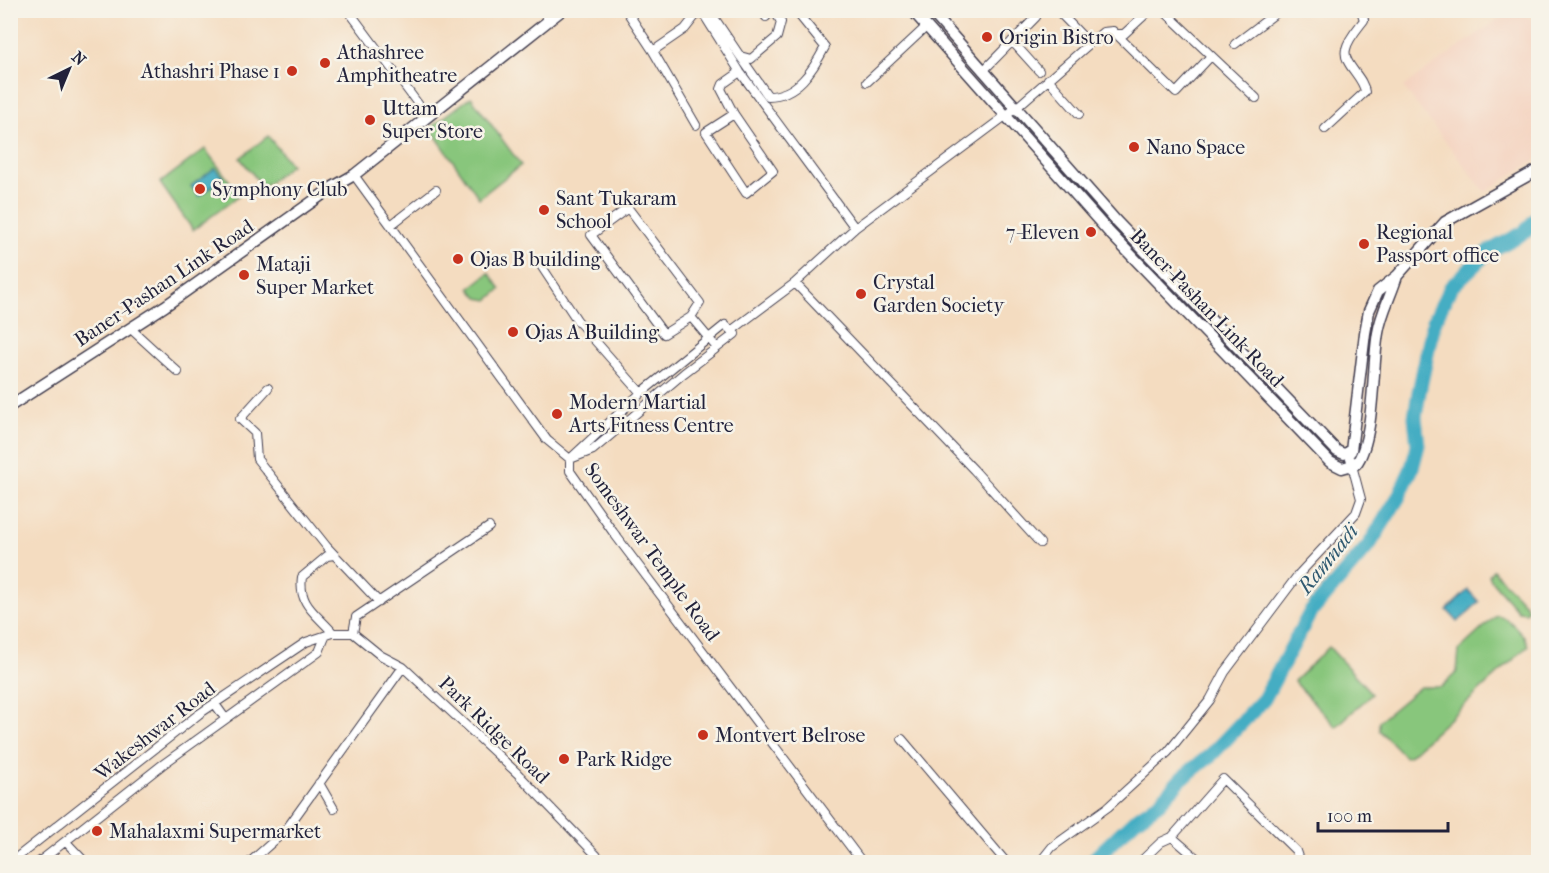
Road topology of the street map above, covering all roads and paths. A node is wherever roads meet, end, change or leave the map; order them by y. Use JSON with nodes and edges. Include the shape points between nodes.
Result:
{"nodes":[{"id":1,"x":348,"y":10,"type":"edge"},
{"id":2,"x":543,"y":10,"type":"edge"},
{"id":3,"x":562,"y":10,"type":"edge"},
{"id":4,"x":626,"y":10,"type":"edge"},
{"id":5,"x":700,"y":10,"type":"edge"},
{"id":6,"x":709,"y":10,"type":"edge"},
{"id":7,"x":761,"y":10,"type":"edge"},
{"id":8,"x":773,"y":10,"type":"edge"},
{"id":9,"x":795,"y":10,"type":"edge"},
{"id":10,"x":912,"y":10,"type":"edge"},
{"id":11,"x":930,"y":10,"type":"edge"},
{"id":12,"x":1031,"y":10,"type":"edge"},
{"id":13,"x":1057,"y":10,"type":"edge"},
{"id":14,"x":1150,"y":10,"type":"edge"},
{"id":15,"x":1163,"y":10,"type":"edge"},
{"id":16,"x":1280,"y":10,"type":"edge"},
{"id":17,"x":1361,"y":10,"type":"edge"},
{"id":18,"x":549,"y":21,"type":"junction"},
{"id":19,"x":926,"y":27,"type":"junction"},
{"id":20,"x":1115,"y":34,"type":"junction"},
{"id":21,"x":1012,"y":41,"type":"junction"},
{"id":22,"x":1089,"y":43,"type":"junction"},
{"id":23,"x":1235,"y":44,"type":"dead end"},
{"id":24,"x":652,"y":51,"type":"junction"},
{"id":25,"x":740,"y":56,"type":"junction"},
{"id":26,"x":1211,"y":56,"type":"junction"},
{"id":27,"x":983,"y":71,"type":"junction"},
{"id":28,"x":1040,"y":71,"type":"dead end"},
{"id":29,"x":740,"y":72,"type":"junction"},
{"id":30,"x":1048,"y":79,"type":"junction"},
{"id":31,"x":867,"y":82,"type":"dead end"},
{"id":32,"x":1256,"y":98,"type":"dead end"},
{"id":33,"x":1016,"y":108,"type":"junction"},
{"id":34,"x":734,"y":114,"type":"junction"},
{"id":35,"x":1079,"y":114,"type":"dead end"},
{"id":36,"x":427,"y":116,"type":"junction"},
{"id":37,"x":1005,"y":116,"type":"junction"},
{"id":38,"x":696,"y":124,"type":"dead end"},
{"id":39,"x":1325,"y":129,"type":"dead end"},
{"id":40,"x":1539,"y":170,"type":"edge"},
{"id":41,"x":354,"y":175,"type":"junction"},
{"id":42,"x":436,"y":190,"type":"dead end"},
{"id":43,"x":391,"y":225,"type":"junction"},
{"id":44,"x":855,"y":228,"type":"junction"},
{"id":45,"x":542,"y":267,"type":"dead end"},
{"id":46,"x":1397,"y":276,"type":"junction"},
{"id":47,"x":795,"y":283,"type":"junction"},
{"id":48,"x":691,"y":317,"type":"junction"},
{"id":49,"x":131,"y":329,"type":"junction"},
{"id":50,"x":731,"y":331,"type":"junction"},
{"id":51,"x":708,"y":338,"type":"junction"},
{"id":52,"x":717,"y":348,"type":"junction"},
{"id":53,"x":178,"y":372,"type":"dead end"},
{"id":54,"x":268,"y":388,"type":"dead end"},
{"id":55,"x":641,"y":393,"type":"junction"},
{"id":56,"x":10,"y":406,"type":"edge"},
{"id":57,"x":1349,"y":454,"type":"junction"},
{"id":58,"x":570,"y":459,"type":"junction"},
{"id":59,"x":1351,"y":467,"type":"junction"},
{"id":60,"x":489,"y":527,"type":"dead end"},
{"id":61,"x":1040,"y":543,"type":"dead end"},
{"id":62,"x":334,"y":555,"type":"junction"},
{"id":63,"x":379,"y":602,"type":"junction"},
{"id":64,"x":353,"y":633,"type":"junction"},
{"id":65,"x":329,"y":635,"type":"junction"},
{"id":66,"x":403,"y":667,"type":"junction"},
{"id":67,"x":215,"y":704,"type":"junction"},
{"id":68,"x":225,"y":718,"type":"junction"},
{"id":69,"x":902,"y":739,"type":"dead end"},
{"id":70,"x":319,"y":783,"type":"junction"},
{"id":71,"x":334,"y":809,"type":"dead end"},
{"id":72,"x":1172,"y":837,"type":"junction"},
{"id":73,"x":67,"y":843,"type":"junction"},
{"id":74,"x":11,"y":862,"type":"edge"},
{"id":75,"x":39,"y":862,"type":"edge"},
{"id":76,"x":85,"y":862,"type":"edge"},
{"id":77,"x":250,"y":862,"type":"edge"},
{"id":78,"x":603,"y":862,"type":"edge"},
{"id":79,"x":862,"y":862,"type":"edge"},
{"id":80,"x":1006,"y":862,"type":"edge"},
{"id":81,"x":1040,"y":862,"type":"edge"},
{"id":82,"x":1140,"y":862,"type":"edge"},
{"id":83,"x":1202,"y":862,"type":"edge"},
{"id":84,"x":1295,"y":862,"type":"edge"}],
"edges":[{"from":1,"to":36,"type":"street"},
{"from":2,"to":18,"type":"street"},
{"from":3,"to":18,"type":"street","name":"Baner-Pashan Link Road"},
{"from":4,"to":24,"type":"street"},
{"from":5,"to":24,"type":"street","via":[[685,29]]},
{"from":5,"to":29,"type":"street"},
{"from":6,"to":25,"type":"street"},
{"from":7,"to":8,"type":"street","via":[[766,17]]},
{"from":8,"to":25,"type":"street","via":[[781,22],[777,37],[751,59]]},
{"from":9,"to":25,"type":"street","via":[[825,46],[812,71],[791,90],[768,96]]},
{"from":10,"to":19,"type":"street","name":"Baner-Pashan Link Road"},
{"from":11,"to":27,"type":"street","name":"Baner-Pashan Link Road"},
{"from":12,"to":21,"type":"street","via":[[1036,17]]},
{"from":13,"to":22,"type":"street"},
{"from":14,"to":20,"type":"street","via":[[1124,34]]},
{"from":15,"to":26,"type":"street"},
{"from":16,"to":23,"type":"street"},
{"from":17,"to":39,"type":"street","via":[[1364,20],[1346,49],[1346,57],[1360,77],[1365,93]]},
{"from":18,"to":36,"type":"street","name":"Baner-Pashan Link Road"},
{"from":19,"to":31,"type":"street"},
{"from":19,"to":37,"type":"street","name":"Baner-Pashan Link Road"},
{"from":20,"to":22,"type":"street","via":[[1108,30]]},
{"from":20,"to":26,"type":"street","via":[[1176,93]]},
{"from":21,"to":27,"type":"street"},
{"from":21,"to":28,"type":"street"},
{"from":22,"to":30,"type":"street"},
{"from":24,"to":38,"type":"street"},
{"from":26,"to":32,"type":"street"},
{"from":27,"to":33,"type":"street","name":"Baner-Pashan Link Road"},
{"from":29,"to":34,"type":"street","via":[[721,89]]},
{"from":29,"to":44,"type":"street"},
{"from":30,"to":33,"type":"street"},
{"from":30,"to":35,"type":"street"},
{"from":33,"to":37,"type":"street"},
{"from":33,"to":57,"type":"street","name":"Baner-Pashan Link Road","via":[[1117,222],[1337,451]]},
{"from":34,"to":34,"type":"street","via":[[706,132],[746,193],[773,171]]},
{"from":36,"to":41,"type":"street","name":"Baner-Pashan Link Road"},
{"from":37,"to":44,"type":"street"},
{"from":37,"to":59,"type":"street","name":"Baner-Pashan Link Road","via":[[1107,230],[1329,462],[1341,468]]},
{"from":40,"to":46,"type":"street","via":[[1445,222]]},
{"from":41,"to":43,"type":"street","name":"Someshwar Temple Road"},
{"from":41,"to":49,"type":"street","name":"Baner-Pashan Link Road"},
{"from":42,"to":43,"type":"street"},
{"from":43,"to":58,"type":"street","name":"Someshwar Temple Road","via":[[547,440]]},
{"from":44,"to":47,"type":"street"},
{"from":45,"to":55,"type":"street","via":[[577,320]]},
{"from":46,"to":57,"type":"street","via":[[1378,291],[1369,311]]},
{"from":46,"to":59,"type":"street","via":[[1378,335],[1365,447]]},
{"from":47,"to":50,"type":"street"},
{"from":47,"to":61,"type":"street"},
{"from":48,"to":48,"type":"street","via":[[700,303],[628,207],[591,235],[664,334]]},
{"from":48,"to":51,"type":"street"},
{"from":49,"to":53,"type":"street"},
{"from":49,"to":56,"type":"street","name":"Baner-Pashan Link Road"},
{"from":50,"to":51,"type":"street","via":[[725,325]]},
{"from":50,"to":52,"type":"street","via":[[735,334]]},
{"from":51,"to":52,"type":"street"},
{"from":51,"to":55,"type":"street"},
{"from":52,"to":58,"type":"street","via":[[593,450]]},
{"from":54,"to":62,"type":"street","via":[[240,419],[255,434],[257,459]]},
{"from":55,"to":58,"type":"street"},
{"from":57,"to":59,"type":"street"},
{"from":58,"to":79,"type":"street","name":"Someshwar Temple Road","via":[[570,471],[613,532]]},
{"from":59,"to":81,"type":"street","via":[[1360,499],[1356,513],[1298,575],[1225,672],[1210,700],[1168,752],[1108,807],[1052,847]]},
{"from":60,"to":63,"type":"street"},
{"from":62,"to":63,"type":"street"},
{"from":62,"to":65,"type":"street","via":[[327,556],[302,577],[300,591]]},
{"from":63,"to":64,"type":"street","via":[[356,617]]},
{"from":64,"to":65,"type":"street","name":"Wakeshwar Road"},
{"from":64,"to":66,"type":"street","name":"Park Ridge Road","via":[[380,655]]},
{"from":65,"to":67,"type":"street","name":"Wakeshwar Road","via":[[308,640]]},
{"from":65,"to":68,"type":"street","name":"Wakeshwar Road","via":[[319,652]]},
{"from":66,"to":70,"type":"street"},
{"from":66,"to":78,"type":"street","name":"Park Ridge Road","via":[[517,773]]},
{"from":67,"to":68,"type":"street"},
{"from":67,"to":74,"type":"street","name":"Wakeshwar Road"},
{"from":68,"to":73,"type":"street","name":"Wakeshwar Road"},
{"from":69,"to":80,"type":"street"},
{"from":70,"to":71,"type":"street"},
{"from":70,"to":77,"type":"street","via":[[285,831]]},
{"from":72,"to":82,"type":"street"},
{"from":72,"to":83,"type":"street"},
{"from":72,"to":84,"type":"street","via":[[1223,779],[1296,851]]},
{"from":73,"to":75,"type":"street","name":"Wakeshwar Road"},
{"from":73,"to":76,"type":"street"}]}
